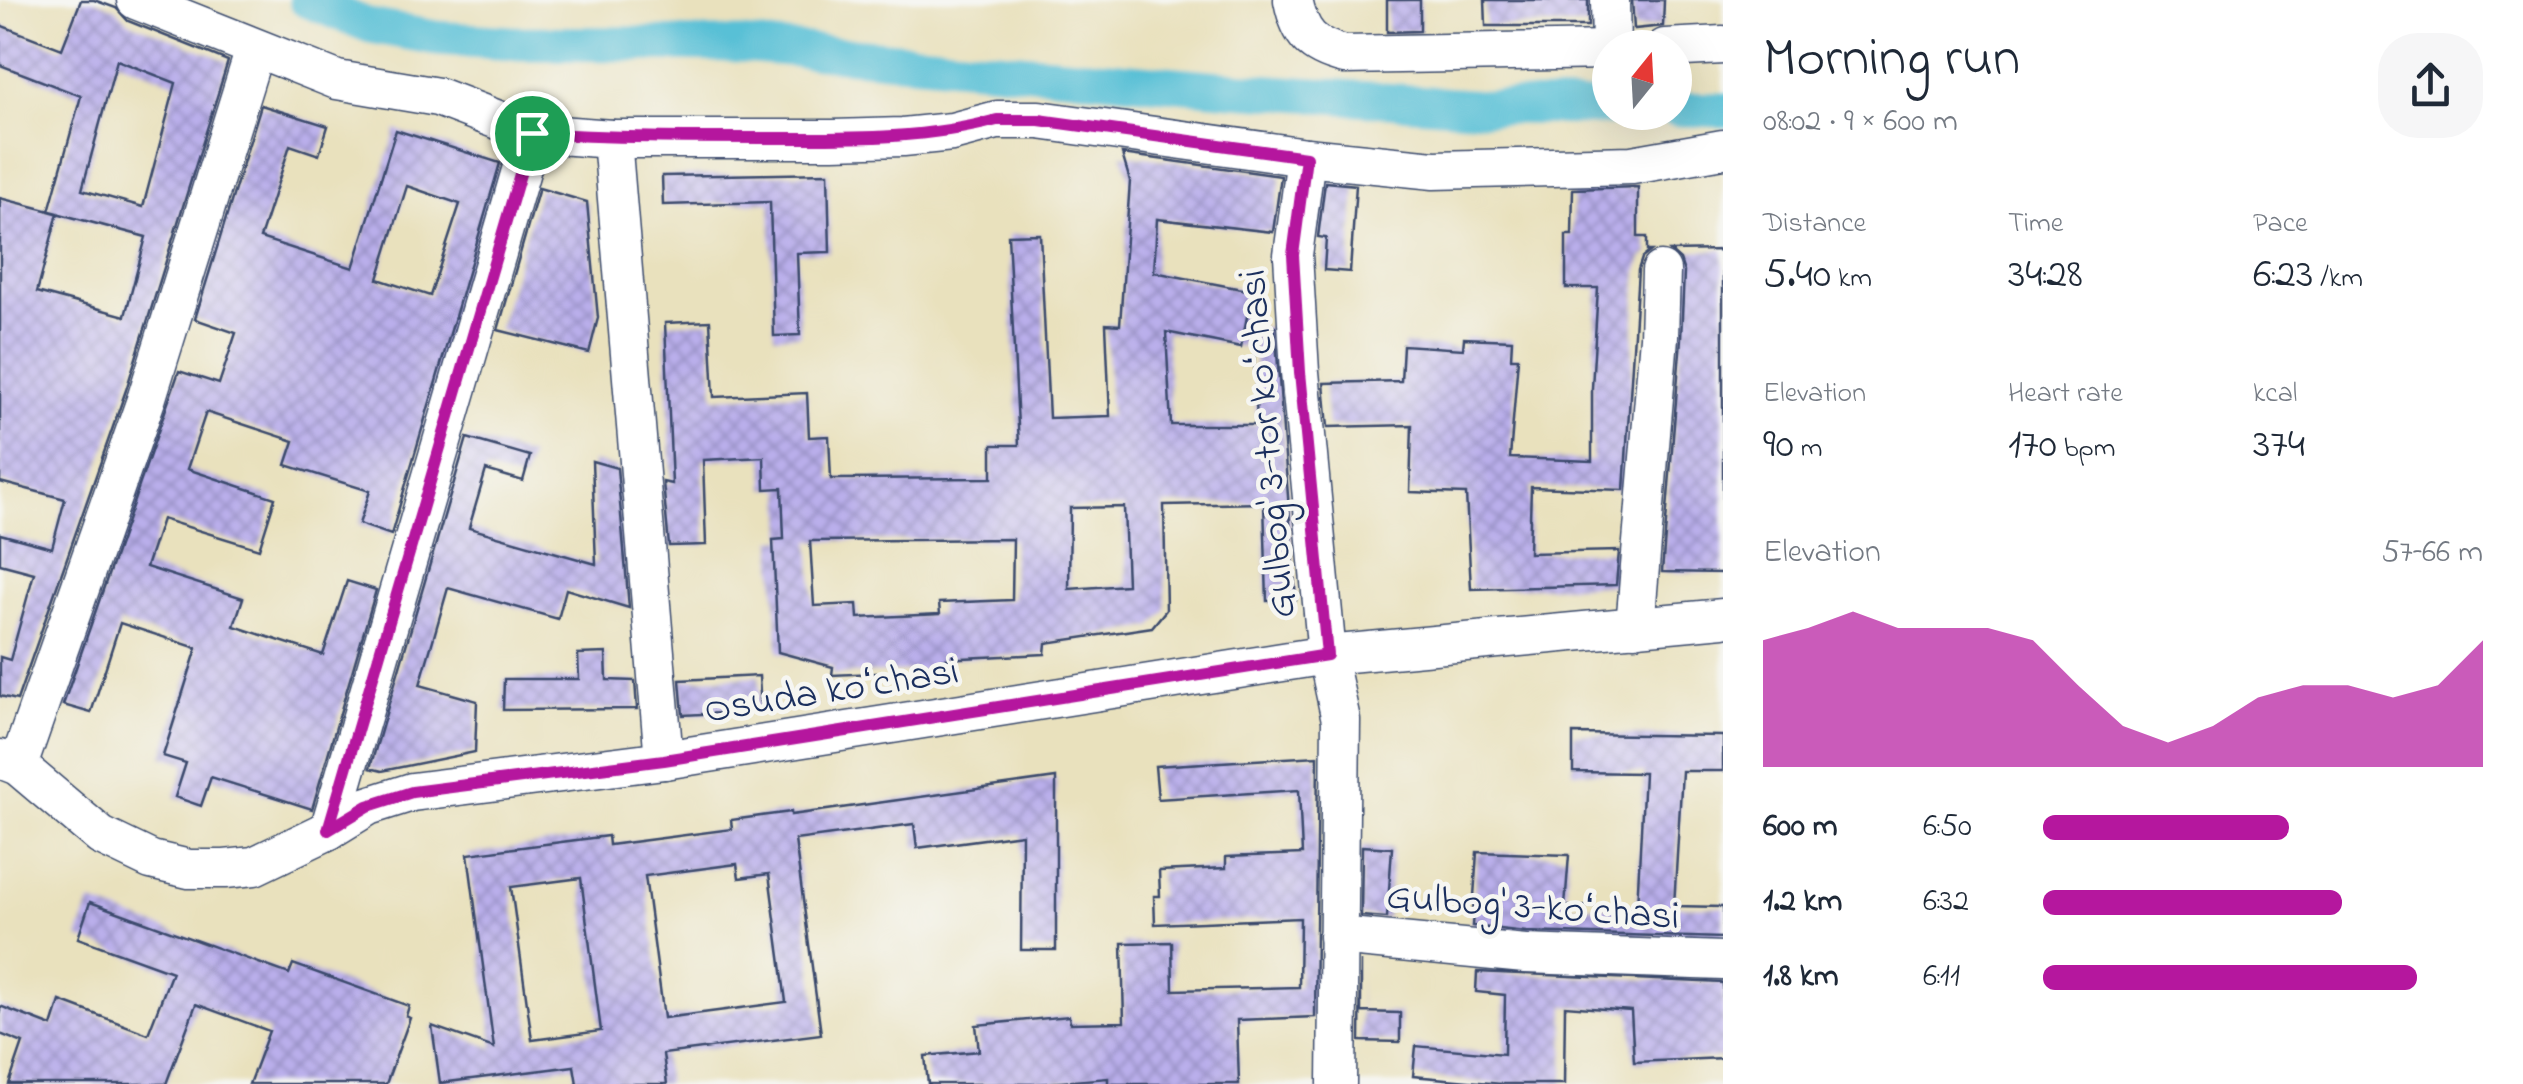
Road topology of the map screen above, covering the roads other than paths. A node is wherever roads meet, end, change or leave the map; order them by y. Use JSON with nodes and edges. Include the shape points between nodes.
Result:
{"nodes":[{"id":1,"x":136,"y":0,"type":"edge"},
{"id":2,"x":1293,"y":0,"type":"edge"},
{"id":3,"x":1610,"y":0,"type":"edge"},
{"id":4,"x":1610,"y":30,"type":"edge"},
{"id":5,"x":1723,"y":45,"type":"edge"},
{"id":6,"x":1692,"y":47,"type":"edge"},
{"id":7,"x":1592,"y":49,"type":"edge"},
{"id":8,"x":256,"y":50,"type":"junction"},
{"id":9,"x":532,"y":133,"type":"junction"},
{"id":10,"x":612,"y":138,"type":"junction"},
{"id":11,"x":1723,"y":149,"type":"edge"},
{"id":12,"x":1306,"y":157,"type":"junction"},
{"id":13,"x":1660,"y":271,"type":"dead end"},
{"id":14,"x":1723,"y":618,"type":"edge"},
{"id":15,"x":1634,"y":627,"type":"junction"},
{"id":16,"x":1327,"y":655,"type":"junction"},
{"id":17,"x":664,"y":760,"type":"junction"},
{"id":18,"x":9,"y":763,"type":"edge"},
{"id":19,"x":328,"y":830,"type":"junction"},
{"id":20,"x":1338,"y":936,"type":"junction"},
{"id":21,"x":1723,"y":961,"type":"edge"},
{"id":22,"x":1337,"y":1084,"type":"edge"}],
"edges":[{"from":1,"to":8,"type":"street"},
{"from":2,"to":7,"type":"street","via":[[1306,36],[1345,55]]},
{"from":3,"to":4,"type":"street"},
{"from":5,"to":6,"type":"street"},
{"from":8,"to":9,"type":"street","via":[[338,80],[438,98]]},
{"from":8,"to":18,"type":"street","via":[[148,397]]},
{"from":9,"to":10,"type":"street"},
{"from":9,"to":19,"type":"street"},
{"from":10,"to":12,"type":"street","via":[[903,137],[997,120],[1039,120]]},
{"from":10,"to":17,"type":"street"},
{"from":11,"to":12,"type":"street","via":[[1632,165],[1434,170]]},
{"from":12,"to":16,"type":"street","name":"Gulbog' 3-tor koʻchasi","via":[[1293,255]]},
{"from":13,"to":15,"type":"street"},
{"from":14,"to":15,"type":"street","name":"Osuda koʻchasi"},
{"from":15,"to":16,"type":"street","name":"Osuda koʻchasi"},
{"from":16,"to":17,"type":"street","name":"Osuda koʻchasi"},
{"from":16,"to":20,"type":"street","name":"Gulbog' 3-tor koʻchasi","via":[[1341,720]]},
{"from":17,"to":19,"type":"street","name":"Osuda koʻchasi","via":[[412,792],[368,806]]},
{"from":18,"to":19,"type":"street","name":"Osuda koʻchasi","via":[[101,836],[151,860],[189,868],[254,866]]},
{"from":20,"to":21,"type":"street","name":"Gulbog' 3-koʻchasi","via":[[1525,954]]},
{"from":20,"to":22,"type":"street","name":"Gulbog' 3-tor koʻchasi"}]}
